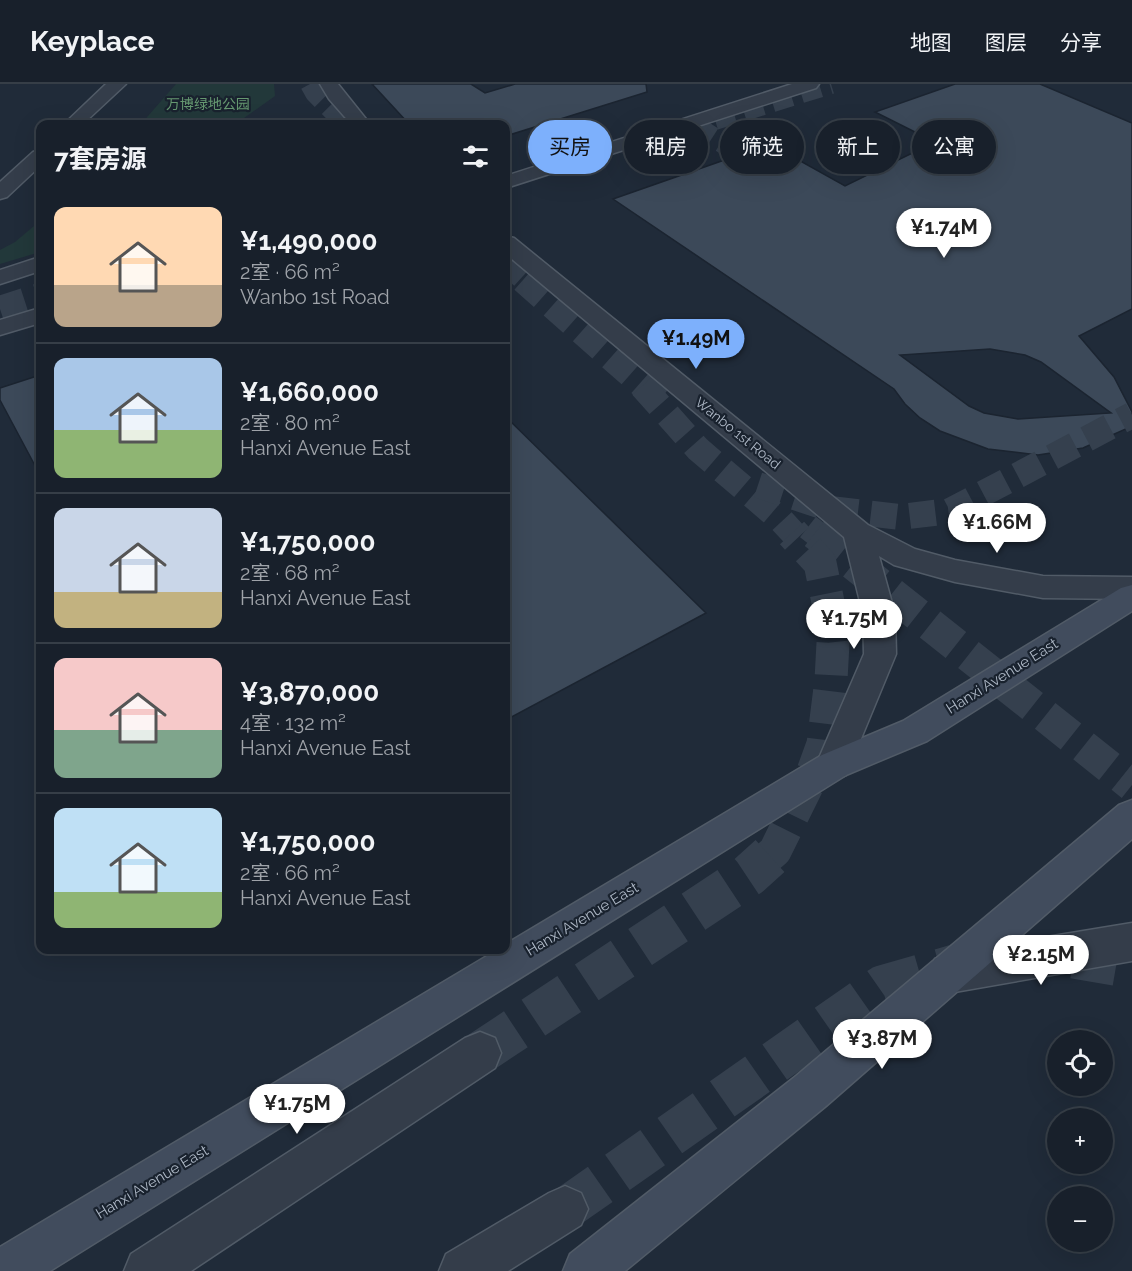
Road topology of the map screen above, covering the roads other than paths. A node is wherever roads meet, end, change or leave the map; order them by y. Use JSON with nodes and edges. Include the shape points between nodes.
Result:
{"nodes":[{"id":1,"x":117,"y":84,"type":"edge"},
{"id":2,"x":329,"y":84,"type":"edge"},
{"id":3,"x":810,"y":84,"type":"edge"},
{"id":4,"x":77,"y":120,"type":"edge"},
{"id":5,"x":357,"y":120,"type":"edge"},
{"id":6,"x":36,"y":160,"type":"edge"},
{"id":7,"x":510,"y":181,"type":"edge"},
{"id":8,"x":0,"y":193,"type":"edge"},
{"id":9,"x":510,"y":246,"type":"edge"},
{"id":10,"x":36,"y":265,"type":"edge"},
{"id":11,"x":0,"y":277,"type":"edge"},
{"id":12,"x":36,"y":316,"type":"edge"},
{"id":13,"x":0,"y":328,"type":"edge"},
{"id":14,"x":858,"y":532,"type":"junction"},
{"id":15,"x":1132,"y":588,"type":"edge"},
{"id":16,"x":1132,"y":596,"type":"edge"},
{"id":17,"x":834,"y":765,"type":"junction"},
{"id":18,"x":1132,"y":816,"type":"edge"},
{"id":19,"x":1132,"y":942,"type":"edge"},
{"id":20,"x":949,"y":973,"type":"junction"},
{"id":21,"x":480,"y":1053,"type":"tunnel mouth"},
{"id":22,"x":565,"y":1209,"type":"tunnel mouth"},
{"id":23,"x":6,"y":1271,"type":"edge"},
{"id":24,"x":148,"y":1271,"type":"edge"},
{"id":25,"x":463,"y":1271,"type":"edge"},
{"id":26,"x":587,"y":1271,"type":"edge"}],
"edges":[{"from":1,"to":4,"type":"street"},
{"from":2,"to":5,"type":"street"},
{"from":3,"to":7,"type":"street"},
{"from":6,"to":8,"type":"street"},
{"from":9,"to":14,"type":"street","name":"Wanbo 1st Road"},
{"from":10,"to":11,"type":"street"},
{"from":12,"to":13,"type":"street"},
{"from":14,"to":15,"type":"street","name":"Wanbo 1st Road","via":[[905,557],[955,571],[1042,587]]},
{"from":14,"to":17,"type":"street","via":[[879,614],[880,654]]},
{"from":16,"to":17,"type":"main road","name":"Hanxi Avenue East","via":[[915,730]]},
{"from":17,"to":23,"type":"main road","name":"Hanxi Avenue East"},
{"from":18,"to":20,"type":"main road"},
{"from":19,"to":20,"type":"street"},
{"from":20,"to":26,"type":"main road"},
{"from":21,"to":24,"type":"street"},
{"from":22,"to":25,"type":"street"}]}
